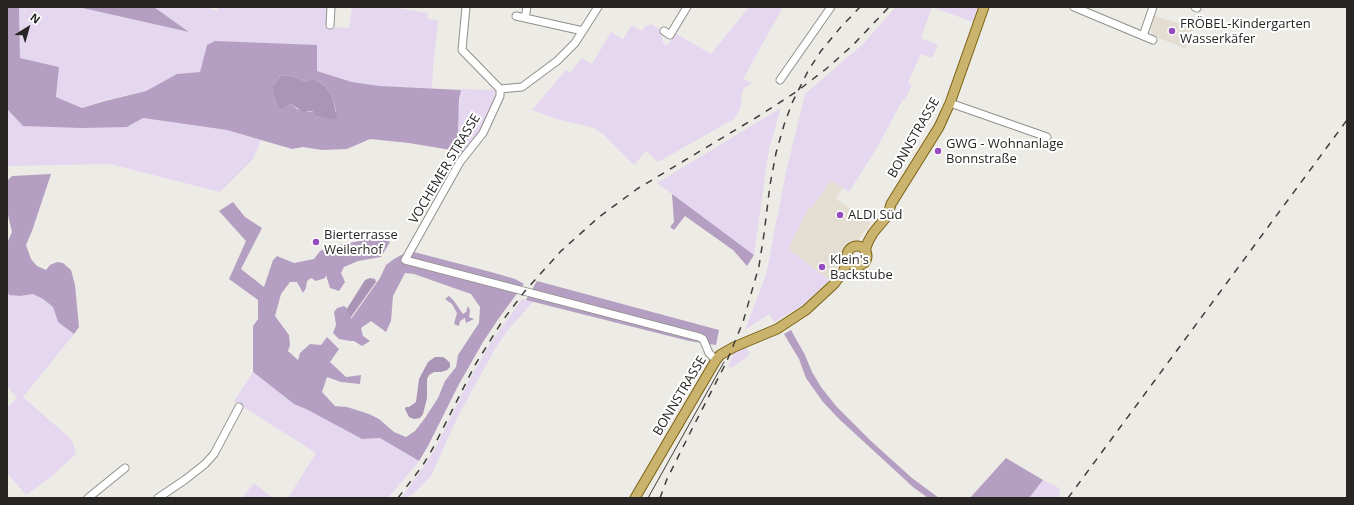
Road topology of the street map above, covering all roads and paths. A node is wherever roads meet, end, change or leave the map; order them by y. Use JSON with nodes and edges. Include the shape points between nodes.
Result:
{"nodes":[{"id":1,"x":331,"y":7,"type":"edge"},
{"id":2,"x":466,"y":7,"type":"edge"},
{"id":3,"x":527,"y":7,"type":"edge"},
{"id":4,"x":598,"y":7,"type":"edge"},
{"id":5,"x":687,"y":7,"type":"edge"},
{"id":6,"x":831,"y":7,"type":"edge"},
{"id":7,"x":984,"y":7,"type":"edge"},
{"id":8,"x":1074,"y":7,"type":"edge"},
{"id":9,"x":1152,"y":7,"type":"edge"},
{"id":10,"x":516,"y":16,"type":"dead end"},
{"id":11,"x":525,"y":18,"type":"junction"},
{"id":12,"x":330,"y":26,"type":"dead end"},
{"id":13,"x":583,"y":31,"type":"junction"},
{"id":14,"x":664,"y":31,"type":"dead end"},
{"id":15,"x":1143,"y":36,"type":"junction"},
{"id":16,"x":1152,"y":40,"type":"dead end"},
{"id":17,"x":780,"y":80,"type":"dead end"},
{"id":18,"x":500,"y":89,"type":"junction"},
{"id":19,"x":950,"y":103,"type":"junction"},
{"id":20,"x":1047,"y":137,"type":"dead end"},
{"id":21,"x":873,"y":233,"type":"junction"},
{"id":22,"x":856,"y":246,"type":"junction"},
{"id":23,"x":865,"y":251,"type":"junction"},
{"id":24,"x":848,"y":260,"type":"junction"},
{"id":25,"x":856,"y":266,"type":"junction"},
{"id":26,"x":843,"y":272,"type":"junction"},
{"id":27,"x":716,"y":360,"type":"junction"},
{"id":28,"x":240,"y":407,"type":"dead end"},
{"id":29,"x":125,"y":468,"type":"dead end"},
{"id":30,"x":88,"y":498,"type":"edge"},
{"id":31,"x":158,"y":498,"type":"edge"},
{"id":32,"x":635,"y":498,"type":"edge"}],
"edges":[{"from":1,"to":12,"type":"street"},
{"from":2,"to":18,"type":"street","via":[[462,50]]},
{"from":3,"to":11,"type":"street"},
{"from":4,"to":13,"type":"street"},
{"from":5,"to":14,"type":"street","via":[[670,35]]},
{"from":6,"to":17,"type":"street"},
{"from":7,"to":19,"type":"main road","name":"BONNSTRASSE"},
{"from":8,"to":15,"type":"street"},
{"from":9,"to":15,"type":"street"},
{"from":10,"to":11,"type":"street"},
{"from":11,"to":13,"type":"street"},
{"from":13,"to":18,"type":"street","via":[[567,52],[527,84]]},
{"from":15,"to":16,"type":"street"},
{"from":18,"to":27,"type":"street","name":"VOCHEMER STRASSE","via":[[500,96],[483,133],[460,162],[405,260],[700,337]]},
{"from":19,"to":20,"type":"street"},
{"from":19,"to":21,"type":"main road","name":"BONNSTRASSE","via":[[939,127],[890,204],[888,215]]},
{"from":21,"to":22,"type":"main road","name":"BONNSTRASSE"},
{"from":21,"to":23,"type":"main road","name":"BONNSTRASSE"},
{"from":22,"to":23,"type":"main road","via":[[862,247]]},
{"from":22,"to":24,"type":"main road","via":[[847,253]]},
{"from":23,"to":25,"type":"main road","via":[[866,260],[862,265]]},
{"from":24,"to":25,"type":"main road"},
{"from":24,"to":26,"type":"main road","name":"BONNSTRASSE"},
{"from":25,"to":26,"type":"main road","name":"BONNSTRASSE"},
{"from":26,"to":27,"type":"main road","name":"BONNSTRASSE","via":[[806,310],[777,329],[725,352]]},
{"from":27,"to":32,"type":"main road","name":"BONNSTRASSE"},
{"from":28,"to":31,"type":"street","via":[[214,454],[205,464]]},
{"from":29,"to":30,"type":"street"}]}
